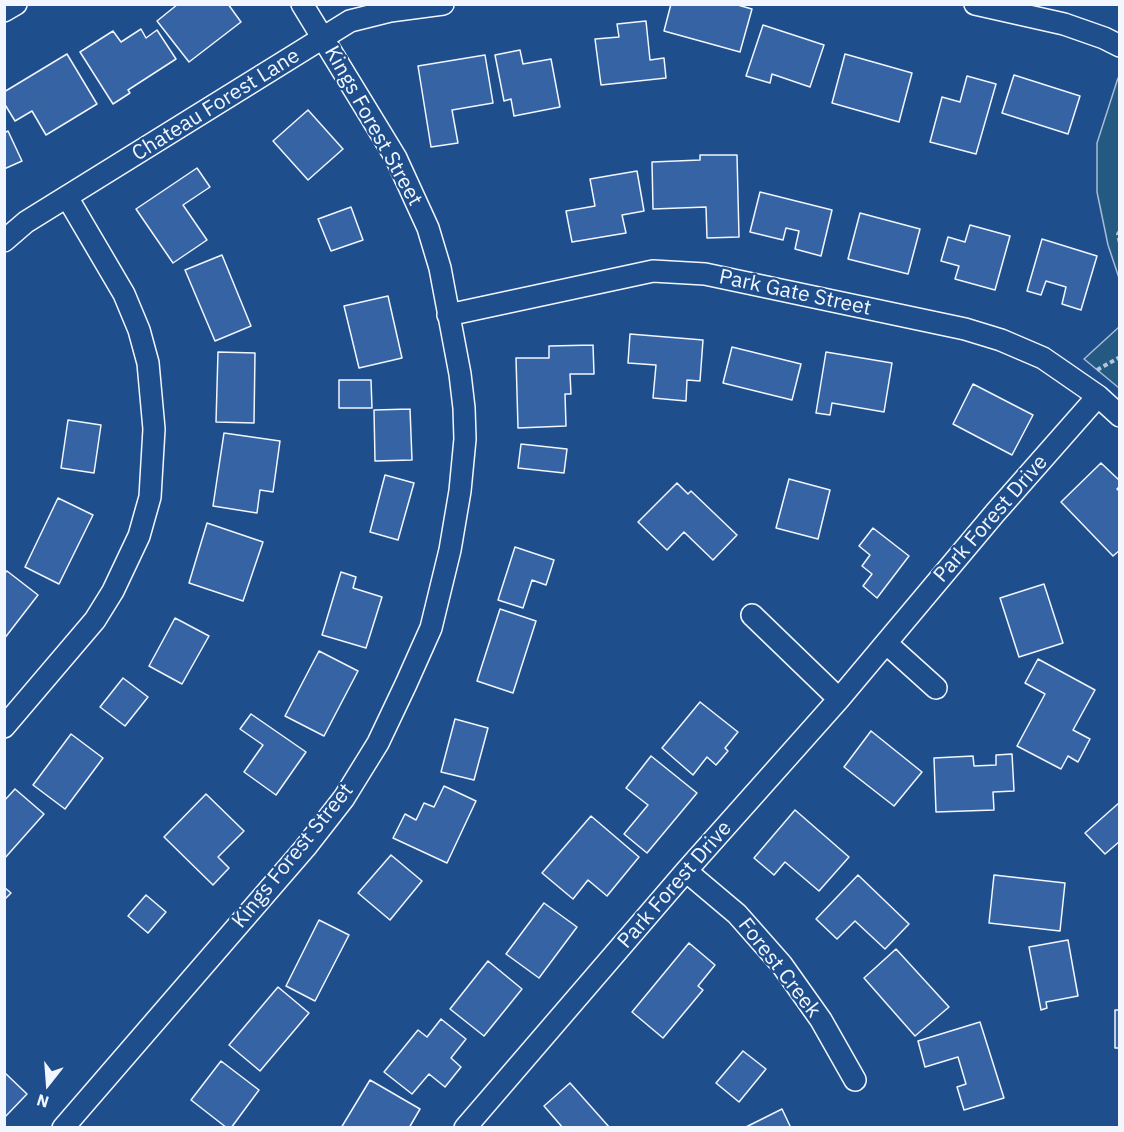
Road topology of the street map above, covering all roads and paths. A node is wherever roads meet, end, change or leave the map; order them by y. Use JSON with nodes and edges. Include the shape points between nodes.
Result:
{"nodes":[{"id":1,"x":16,"y":4,"type":"edge"},
{"id":2,"x":302,"y":4,"type":"edge"},
{"id":3,"x":442,"y":4,"type":"edge"},
{"id":4,"x":975,"y":4,"type":"edge"},
{"id":5,"x":4,"y":11,"type":"edge"},
{"id":6,"x":324,"y":38,"type":"junction"},
{"id":7,"x":1119,"y":46,"type":"edge"},
{"id":8,"x":67,"y":197,"type":"junction"},
{"id":9,"x":1119,"y":231,"type":"edge"},
{"id":10,"x":4,"y":240,"type":"edge"},
{"id":11,"x":1119,"y":243,"type":"edge"},
{"id":12,"x":448,"y":315,"type":"junction"},
{"id":13,"x":1098,"y":396,"type":"junction"},
{"id":14,"x":1119,"y":416,"type":"edge"},
{"id":15,"x":752,"y":615,"type":"dead end"},
{"id":16,"x":886,"y":643,"type":"junction"},
{"id":17,"x":936,"y":688,"type":"dead end"},
{"id":18,"x":839,"y":699,"type":"junction"},
{"id":19,"x":4,"y":728,"type":"edge"},
{"id":20,"x":686,"y":871,"type":"junction"},
{"id":21,"x":855,"y":1080,"type":"dead end"},
{"id":22,"x":471,"y":1125,"type":"edge"},
{"id":23,"x":63,"y":1128,"type":"edge"}],
"edges":[{"from":1,"to":5,"type":"street"},
{"from":2,"to":6,"type":"street","name":"Kings Forest Street"},
{"from":3,"to":6,"type":"street","name":"Chateau Forest Lane","via":[[350,21]]},
{"from":4,"to":7,"type":"street","via":[[1064,24]]},
{"from":6,"to":8,"type":"street","name":"Chateau Forest Lane"},
{"from":6,"to":12,"type":"street","name":"Kings Forest Street","via":[[396,158],[428,228]]},
{"from":8,"to":10,"type":"street","name":"Chateau Forest Lane"},
{"from":8,"to":19,"type":"street","via":[[124,294],[139,330],[148,363],[154,429],[150,497],[139,536],[95,620]]},
{"from":9,"to":11,"type":"path"},
{"from":12,"to":13,"type":"street","name":"Park Gate Street","via":[[653,271],[705,274],[992,337],[1043,358]]},
{"from":12,"to":23,"type":"street","name":"Kings Forest Street","via":[[464,408],[460,491],[431,628],[406,684],[378,743],[337,807]]},
{"from":13,"to":14,"type":"street","name":"Park Gate Street"},
{"from":13,"to":16,"type":"street","name":"Park Forest Drive"},
{"from":15,"to":18,"type":"street"},
{"from":16,"to":17,"type":"street"},
{"from":16,"to":18,"type":"street","name":"Park Forest Drive"},
{"from":18,"to":20,"type":"street","name":"Park Forest Drive"},
{"from":20,"to":21,"type":"street","name":"Forest Creek","via":[[737,914],[782,965],[821,1020]]},
{"from":20,"to":22,"type":"street","name":"Park Forest Drive"}]}
